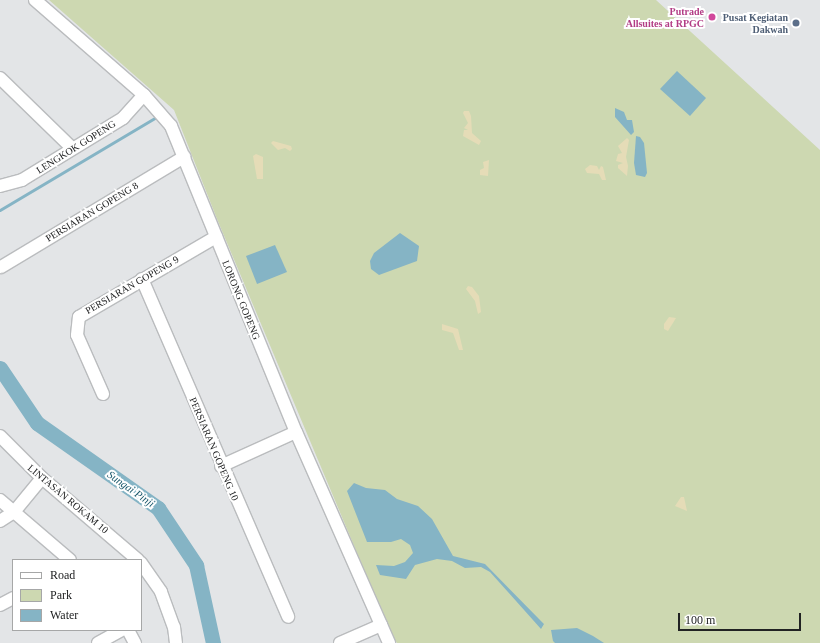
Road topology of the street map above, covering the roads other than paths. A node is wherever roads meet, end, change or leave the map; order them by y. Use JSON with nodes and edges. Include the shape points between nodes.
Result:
{"nodes":[{"id":1,"x":35,"y":0,"type":"edge"},
{"id":2,"x":0,"y":78,"type":"edge"},
{"id":3,"x":144,"y":95,"type":"junction"},
{"id":4,"x":72,"y":148,"type":"junction"},
{"id":5,"x":184,"y":157,"type":"junction"},
{"id":6,"x":0,"y":186,"type":"edge"},
{"id":7,"x":216,"y":237,"type":"junction"},
{"id":8,"x":1,"y":267,"type":"dead end"},
{"id":9,"x":142,"y":279,"type":"junction"},
{"id":10,"x":103,"y":394,"type":"dead end"},
{"id":11,"x":296,"y":432,"type":"junction"},
{"id":12,"x":0,"y":436,"type":"edge"},
{"id":13,"x":221,"y":466,"type":"junction"},
{"id":14,"x":42,"y":478,"type":"junction"},
{"id":15,"x":0,"y":500,"type":"edge"},
{"id":16,"x":14,"y":512,"type":"junction"},
{"id":17,"x":0,"y":521,"type":"edge"},
{"id":18,"x":69,"y":559,"type":"edge"},
{"id":19,"x":137,"y":559,"type":"edge"},
{"id":20,"x":142,"y":564,"type":"edge"},
{"id":21,"x":12,"y":599,"type":"edge"},
{"id":22,"x":0,"y":605,"type":"edge"},
{"id":23,"x":288,"y":618,"type":"dead end"},
{"id":24,"x":381,"y":625,"type":"junction"},
{"id":25,"x":119,"y":631,"type":"edge"},
{"id":26,"x":129,"y":631,"type":"edge"},
{"id":27,"x":98,"y":643,"type":"edge"},
{"id":28,"x":135,"y":643,"type":"edge"},
{"id":29,"x":176,"y":643,"type":"edge"},
{"id":30,"x":340,"y":643,"type":"edge"},
{"id":31,"x":389,"y":643,"type":"edge"}],
"edges":[{"from":1,"to":3,"type":"street","name":"LORONG GOPENG"},
{"from":2,"to":4,"type":"street"},
{"from":3,"to":4,"type":"street","name":"LENGKOK GOPENG","via":[[123,118]]},
{"from":3,"to":5,"type":"street","name":"LORONG GOPENG","via":[[171,126]]},
{"from":4,"to":6,"type":"street","name":"LENGKOK GOPENG","via":[[22,180]]},
{"from":5,"to":7,"type":"street","name":"LORONG GOPENG"},
{"from":5,"to":8,"type":"street","name":"PERSIARAN GOPENG 8"},
{"from":7,"to":9,"type":"street","name":"PERSIARAN GOPENG 9"},
{"from":7,"to":11,"type":"street","name":"LORONG GOPENG"},
{"from":9,"to":10,"type":"street","name":"PERSIARAN GOPENG 9","via":[[84,312],[77,322],[77,335]]},
{"from":9,"to":13,"type":"street","name":"PERSIARAN GOPENG 10"},
{"from":11,"to":13,"type":"street"},
{"from":11,"to":24,"type":"street","name":"LORONG GOPENG"},
{"from":12,"to":14,"type":"street","name":"LINTASAN ROKAM 10"},
{"from":13,"to":23,"type":"street","name":"PERSIARAN GOPENG 10"},
{"from":14,"to":16,"type":"street"},
{"from":14,"to":19,"type":"street","name":"LINTASAN ROKAM 10"},
{"from":15,"to":16,"type":"street"},
{"from":16,"to":17,"type":"street"},
{"from":16,"to":18,"type":"street"},
{"from":20,"to":29,"type":"street","via":[[161,592],[174,627]]},
{"from":21,"to":22,"type":"street"},
{"from":24,"to":30,"type":"street"},
{"from":24,"to":31,"type":"street","name":"LORONG GOPENG"},
{"from":25,"to":27,"type":"street"},
{"from":26,"to":28,"type":"street"}]}
